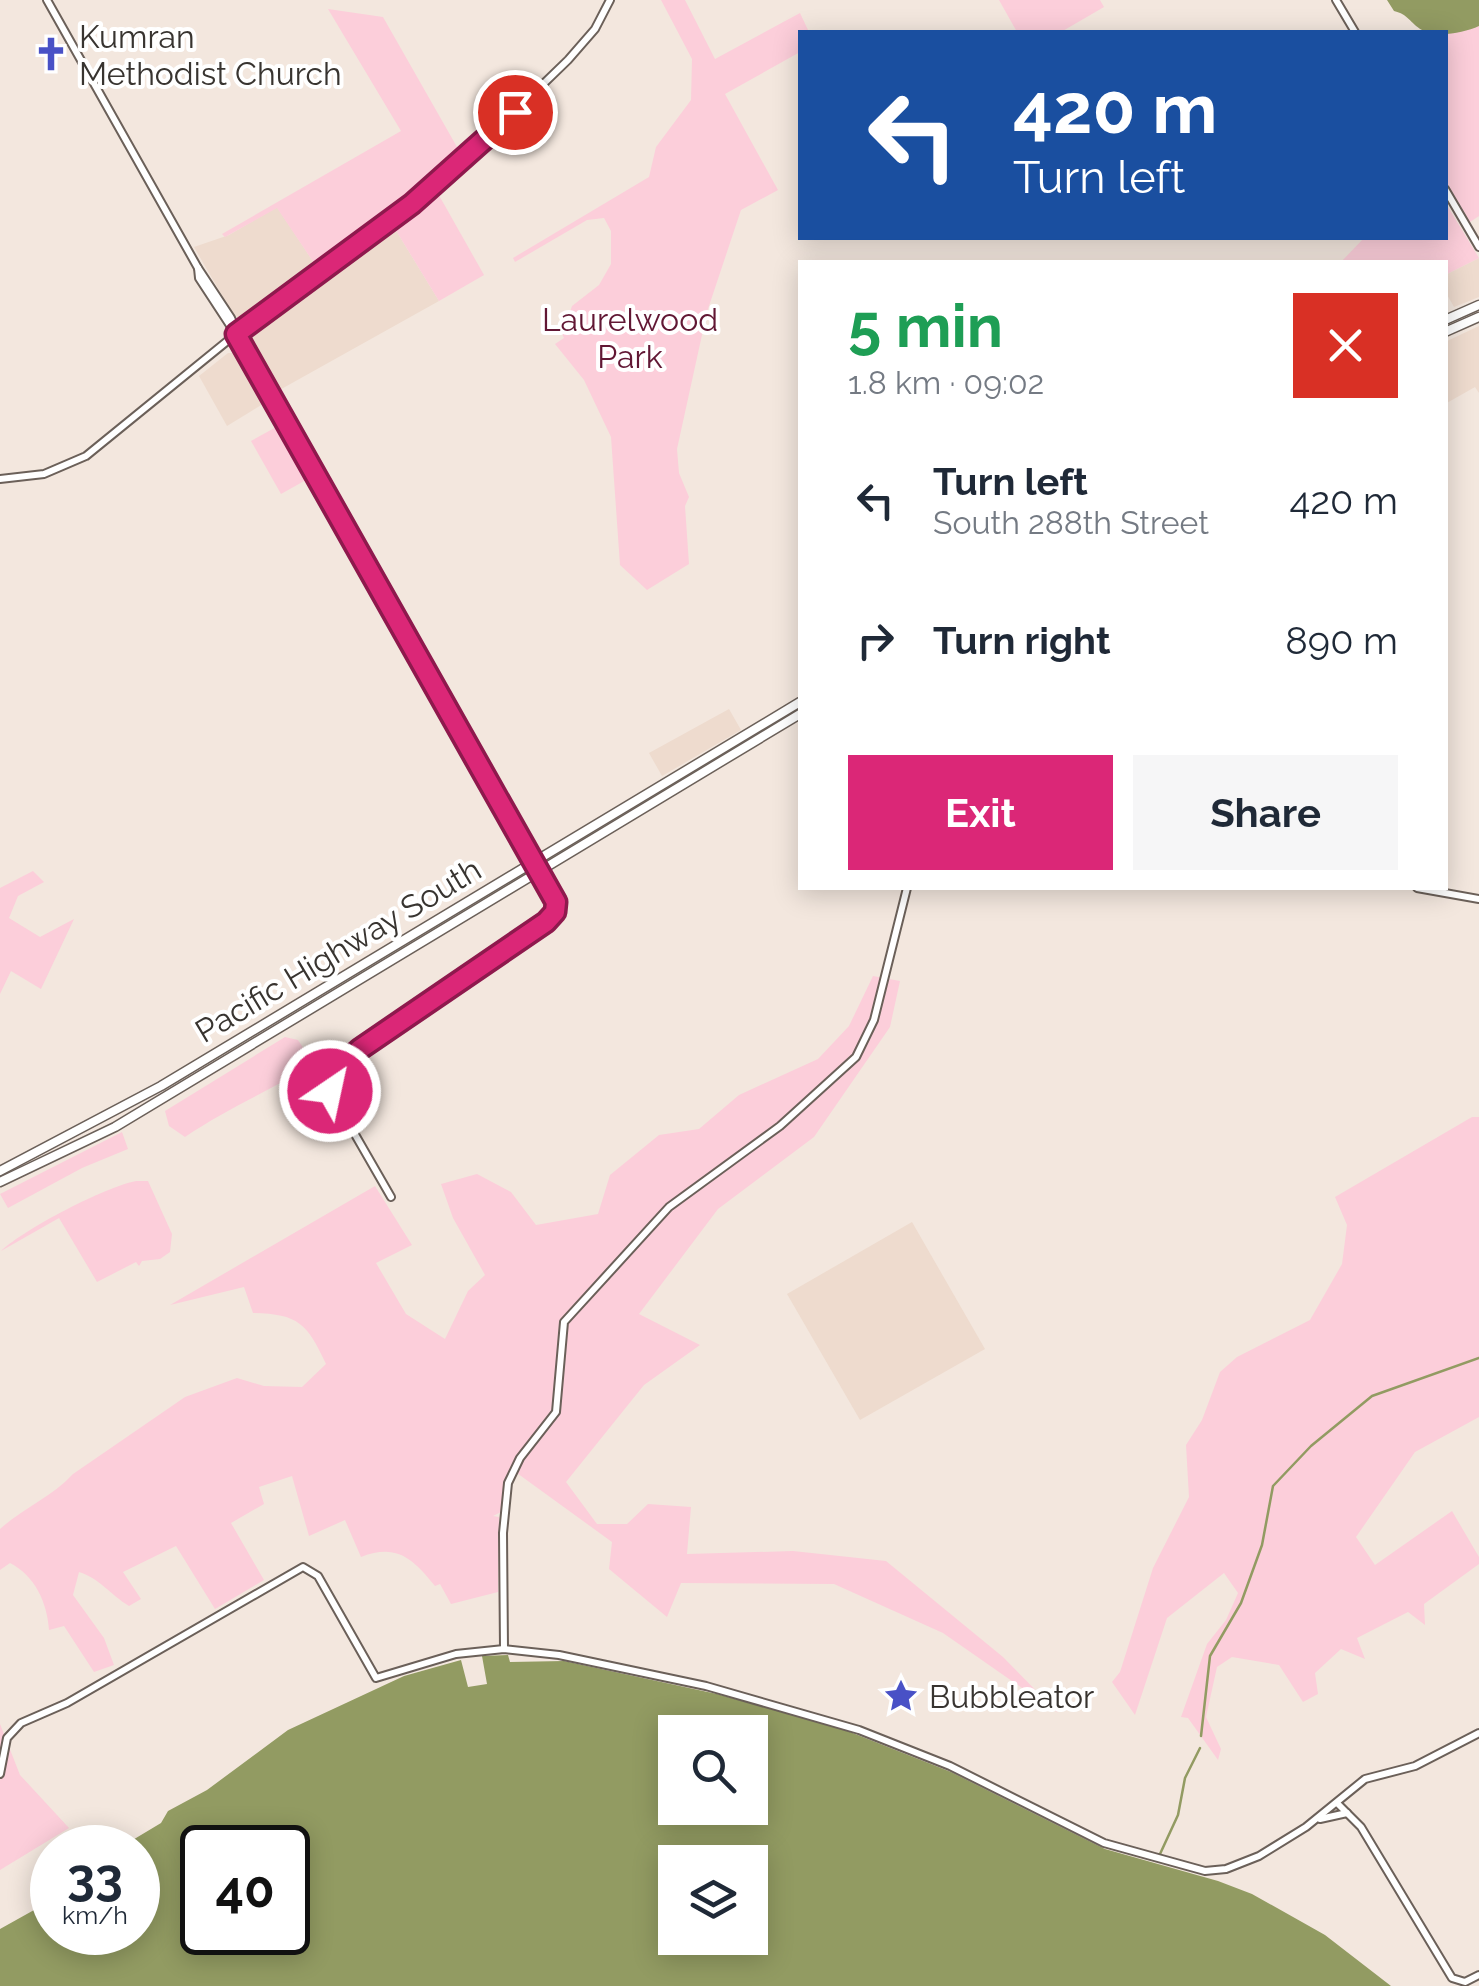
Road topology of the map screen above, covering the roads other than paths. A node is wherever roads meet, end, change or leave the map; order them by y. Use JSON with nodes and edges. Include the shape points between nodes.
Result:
{"nodes":[{"id":1,"x":47,"y":0,"type":"edge"},
{"id":2,"x":610,"y":0,"type":"edge"},
{"id":3,"x":1336,"y":0,"type":"edge"},
{"id":4,"x":1354,"y":30,"type":"edge"},
{"id":5,"x":1448,"y":194,"type":"edge"},
{"id":6,"x":1479,"y":247,"type":"edge"},
{"id":7,"x":1479,"y":305,"type":"edge"},
{"id":8,"x":1479,"y":317,"type":"edge"},
{"id":9,"x":1448,"y":319,"type":"edge"},
{"id":10,"x":1448,"y":331,"type":"edge"},
{"id":11,"x":236,"y":334,"type":"junction"},
{"id":12,"x":0,"y":479,"type":"edge"},
{"id":13,"x":798,"y":709,"type":"edge"},
{"id":14,"x":798,"y":709,"type":"edge"},
{"id":15,"x":535,"y":858,"type":"junction"},
{"id":16,"x":541,"y":870,"type":"junction"},
{"id":17,"x":906,"y":890,"type":"edge"},
{"id":18,"x":1427,"y":890,"type":"edge"},
{"id":19,"x":1479,"y":900,"type":"edge"},
{"id":20,"x":247,"y":1035,"type":"junction"},
{"id":21,"x":220,"y":1064,"type":"junction"},
{"id":22,"x":108,"y":1118,"type":"junction"},
{"id":23,"x":59,"y":1155,"type":"junction"},
{"id":24,"x":0,"y":1176,"type":"edge"},
{"id":25,"x":391,"y":1197,"type":"dead end"},
{"id":26,"x":504,"y":1649,"type":"junction"},
{"id":27,"x":1479,"y":1733,"type":"edge"},
{"id":28,"x":0,"y":1774,"type":"edge"},
{"id":29,"x":1337,"y":1804,"type":"junction"},
{"id":30,"x":1348,"y":1813,"type":"junction"},
{"id":31,"x":1314,"y":1820,"type":"junction"},
{"id":32,"x":1479,"y":1976,"type":"edge"}],
"edges":[{"from":1,"to":11,"type":"street"},
{"from":2,"to":11,"type":"street","via":[[585,42],[475,150]]},
{"from":3,"to":4,"type":"street"},
{"from":5,"to":6,"type":"street"},
{"from":7,"to":9,"type":"main road"},
{"from":8,"to":10,"type":"main road"},
{"from":11,"to":12,"type":"street","via":[[86,456],[44,474]]},
{"from":11,"to":15,"type":"street"},
{"from":13,"to":15,"type":"main road","name":"Pacific Highway South"},
{"from":14,"to":16,"type":"main road","name":"Pacific Highway South"},
{"from":15,"to":16,"type":"street"},
{"from":15,"to":20,"type":"main road","name":"Pacific Highway South"},
{"from":16,"to":21,"type":"main road","name":"Pacific Highway South"},
{"from":16,"to":25,"type":"street","via":[[555,912],[360,1049],[329,1080]]},
{"from":17,"to":26,"type":"street","via":[[874,1020],[856,1057],[804,1107],[669,1206],[564,1322],[556,1412],[508,1483]]},
{"from":18,"to":19,"type":"street"},
{"from":20,"to":21,"type":"main road"},
{"from":20,"to":22,"type":"main road","name":"Pacific Highway South"},
{"from":21,"to":23,"type":"main road","name":"Pacific Highway South"},
{"from":22,"to":23,"type":"main road","via":[[106,1127]]},
{"from":22,"to":24,"type":"main road","name":"Pacific Highway South"},
{"from":23,"to":24,"type":"main road","name":"Pacific Highway South"},
{"from":26,"to":28,"type":"street","via":[[456,1654],[378,1679],[318,1576],[301,1567],[21,1723],[5,1744]]},
{"from":26,"to":31,"type":"street","via":[[558,1654],[796,1709],[950,1766],[1117,1848],[1189,1868],[1234,1867]]},
{"from":27,"to":29,"type":"street","via":[[1414,1766],[1371,1776]]},
{"from":29,"to":30,"type":"street"},
{"from":29,"to":31,"type":"street"},
{"from":30,"to":31,"type":"street"},
{"from":30,"to":32,"type":"street","via":[[1452,1978]]}]}
